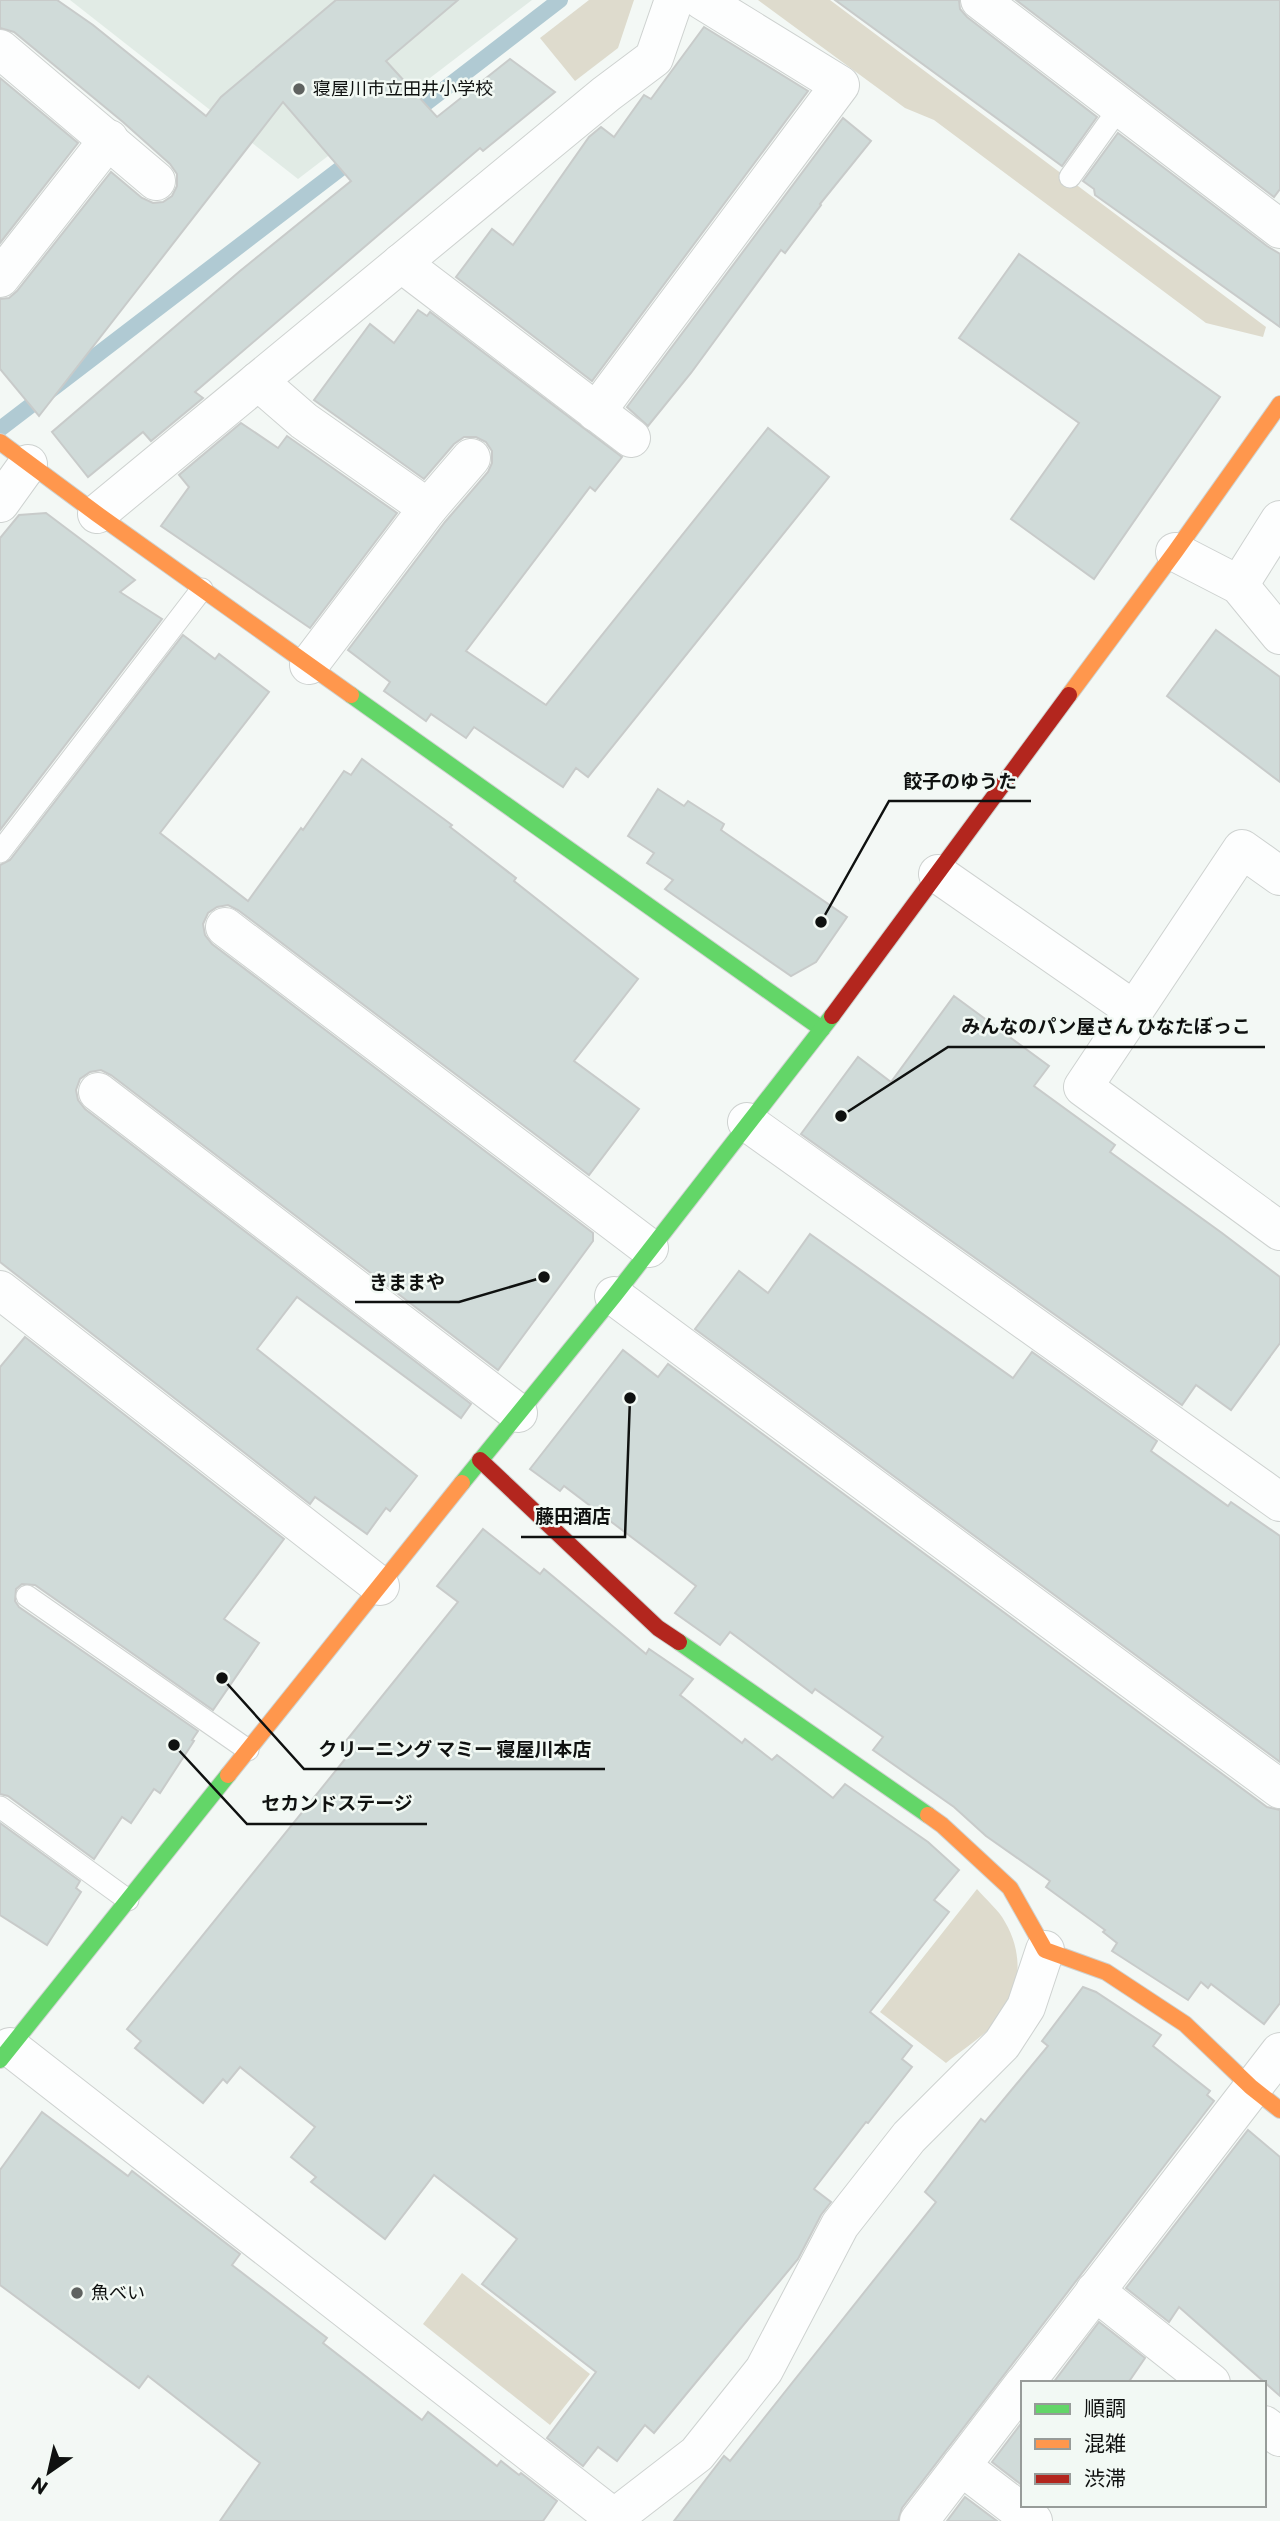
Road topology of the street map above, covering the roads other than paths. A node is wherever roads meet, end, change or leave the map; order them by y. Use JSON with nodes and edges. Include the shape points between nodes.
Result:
{"nodes":[{"id":1,"x":674,"y":0,"type":"edge"},
{"id":2,"x":702,"y":0,"type":"edge"},
{"id":3,"x":980,"y":0,"type":"edge"},
{"id":4,"x":0,"y":49,"type":"edge"},
{"id":5,"x":1121,"y":107,"type":"junction"},
{"id":6,"x":109,"y":139,"type":"junction"},
{"id":7,"x":1070,"y":177,"type":"dead end"},
{"id":8,"x":156,"y":181,"type":"dead end"},
{"id":9,"x":1280,"y":229,"type":"edge"},
{"id":10,"x":401,"y":263,"type":"junction"},
{"id":11,"x":0,"y":278,"type":"edge"},
{"id":12,"x":257,"y":381,"type":"junction"},
{"id":13,"x":1280,"y":404,"type":"edge"},
{"id":14,"x":596,"y":412,"type":"junction"},
{"id":15,"x":1273,"y":431,"type":"edge"},
{"id":16,"x":631,"y":438,"type":"dead end"},
{"id":17,"x":16,"y":454,"type":"edge"},
{"id":18,"x":471,"y":458,"type":"dead end"},
{"id":19,"x":0,"y":503,"type":"edge"},
{"id":20,"x":428,"y":508,"type":"junction"},
{"id":21,"x":97,"y":514,"type":"junction"},
{"id":22,"x":1280,"y":520,"type":"edge"},
{"id":23,"x":1175,"y":552,"type":"junction"},
{"id":24,"x":1238,"y":585,"type":"junction"},
{"id":25,"x":202,"y":589,"type":"junction"},
{"id":26,"x":1280,"y":635,"type":"edge"},
{"id":27,"x":309,"y":665,"type":"junction"},
{"id":28,"x":0,"y":852,"type":"edge"},
{"id":29,"x":938,"y":874,"type":"junction"},
{"id":30,"x":1280,"y":876,"type":"edge"},
{"id":31,"x":225,"y":927,"type":"dead end"},
{"id":32,"x":1134,"y":1010,"type":"junction"},
{"id":33,"x":822,"y":1029,"type":"junction"},
{"id":34,"x":97,"y":1092,"type":"dead end"},
{"id":35,"x":747,"y":1122,"type":"junction"},
{"id":36,"x":1280,"y":1231,"type":"edge"},
{"id":37,"x":649,"y":1248,"type":"junction"},
{"id":38,"x":0,"y":1290,"type":"edge"},
{"id":39,"x":614,"y":1296,"type":"junction"},
{"id":40,"x":518,"y":1413,"type":"junction"},
{"id":41,"x":480,"y":1460,"type":"junction"},
{"id":42,"x":1280,"y":1502,"type":"edge"},
{"id":43,"x":380,"y":1586,"type":"junction"},
{"id":44,"x":27,"y":1596,"type":"dead end"},
{"id":45,"x":248,"y":1751,"type":"junction"},
{"id":46,"x":1280,"y":1789,"type":"edge"},
{"id":47,"x":0,"y":1807,"type":"edge"},
{"id":48,"x":128,"y":1900,"type":"junction"},
{"id":49,"x":1045,"y":1950,"type":"junction"},
{"id":50,"x":1280,"y":2052,"type":"edge"},
{"id":51,"x":5,"y":2054,"type":"edge"},
{"id":52,"x":1266,"y":2098,"type":"edge"},
{"id":53,"x":1094,"y":2291,"type":"junction"},
{"id":54,"x":1026,"y":2381,"type":"edge"},
{"id":55,"x":1208,"y":2381,"type":"edge"},
{"id":56,"x":1021,"y":2388,"type":"edge"},
{"id":57,"x":961,"y":2466,"type":"junction"},
{"id":58,"x":596,"y":2514,"type":"edge"},
{"id":59,"x":919,"y":2521,"type":"edge"},
{"id":60,"x":1033,"y":2521,"type":"edge"}],
"edges":[{"from":1,"to":10,"type":"street","via":[[654,58]]},
{"from":2,"to":14,"type":"street","via":[[840,85]]},
{"from":3,"to":5,"type":"street"},
{"from":4,"to":6,"type":"street"},
{"from":5,"to":7,"type":"lane"},
{"from":5,"to":9,"type":"street"},
{"from":6,"to":8,"type":"street"},
{"from":6,"to":11,"type":"street"},
{"from":10,"to":12,"type":"street"},
{"from":10,"to":14,"type":"street"},
{"from":12,"to":20,"type":"street","via":[[304,421]]},
{"from":12,"to":21,"type":"street"},
{"from":13,"to":15,"type":"street"},
{"from":14,"to":16,"type":"street"},
{"from":15,"to":23,"type":"street"},
{"from":17,"to":19,"type":"street"},
{"from":17,"to":21,"type":"street"},
{"from":18,"to":20,"type":"street"},
{"from":20,"to":27,"type":"street"},
{"from":21,"to":25,"type":"street"},
{"from":22,"to":24,"type":"street"},
{"from":23,"to":24,"type":"street"},
{"from":23,"to":29,"type":"street"},
{"from":24,"to":26,"type":"street"},
{"from":25,"to":27,"type":"street"},
{"from":25,"to":28,"type":"lane"},
{"from":27,"to":33,"type":"street"},
{"from":29,"to":32,"type":"street"},
{"from":29,"to":33,"type":"street"},
{"from":30,"to":32,"type":"street","via":[[1242,849]]},
{"from":31,"to":37,"type":"street"},
{"from":32,"to":36,"type":"street","via":[[1083,1087]]},
{"from":33,"to":35,"type":"street"},
{"from":34,"to":40,"type":"street"},
{"from":35,"to":37,"type":"street"},
{"from":35,"to":42,"type":"street"},
{"from":37,"to":39,"type":"street"},
{"from":38,"to":43,"type":"street"},
{"from":39,"to":40,"type":"street"},
{"from":39,"to":46,"type":"street"},
{"from":40,"to":41,"type":"street"},
{"from":41,"to":43,"type":"street"},
{"from":41,"to":49,"type":"street","via":[[658,1628],[942,1825],[1010,1888]]},
{"from":43,"to":45,"type":"street"},
{"from":44,"to":45,"type":"lane"},
{"from":45,"to":48,"type":"street"},
{"from":47,"to":48,"type":"lane"},
{"from":48,"to":51,"type":"street"},
{"from":49,"to":52,"type":"street","via":[[1106,1972],[1185,2024]]},
{"from":49,"to":58,"type":"street","via":[[1026,2007],[1002,2044],[909,2137],[840,2225],[764,2370],[697,2454]]},
{"from":50,"to":52,"type":"street"},
{"from":51,"to":58,"type":"street"},
{"from":52,"to":53,"type":"street"},
{"from":53,"to":54,"type":"street"},
{"from":53,"to":55,"type":"street"},
{"from":56,"to":57,"type":"street"},
{"from":57,"to":59,"type":"street"},
{"from":57,"to":60,"type":"street"}]}
